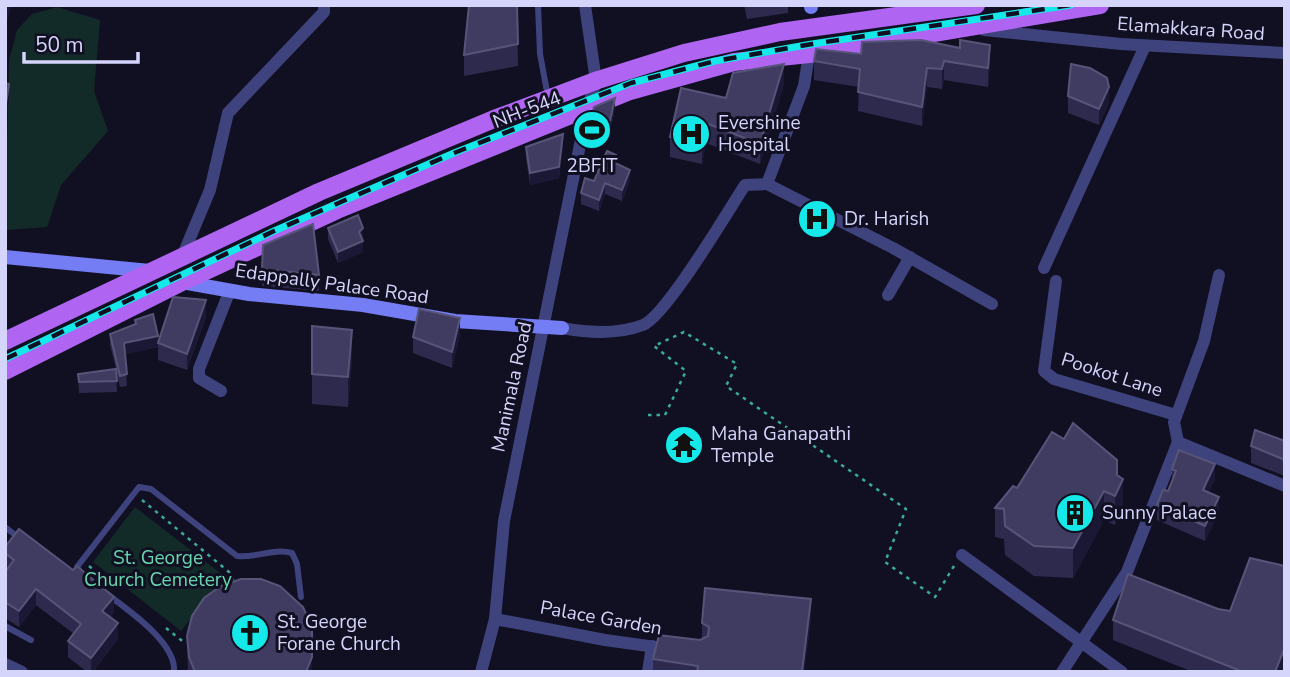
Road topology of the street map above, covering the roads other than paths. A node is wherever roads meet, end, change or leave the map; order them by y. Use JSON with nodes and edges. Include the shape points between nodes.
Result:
{"nodes":[{"id":1,"x":324,"y":5,"type":"edge"},
{"id":2,"x":538,"y":5,"type":"edge"},
{"id":3,"x":585,"y":5,"type":"edge"},
{"id":4,"x":1100,"y":5,"type":"edge"},
{"id":5,"x":811,"y":6,"type":"edge"},
{"id":6,"x":969,"y":6,"type":"edge"},
{"id":7,"x":810,"y":28,"type":"junction"},
{"id":8,"x":970,"y":28,"type":"junction"},
{"id":9,"x":1145,"y":46,"type":"junction"},
{"id":10,"x":1285,"y":53,"type":"edge"},
{"id":11,"x":809,"y":54,"type":"junction"},
{"id":12,"x":596,"y":81,"type":"junction"},
{"id":13,"x":549,"y":99,"type":"junction"},
{"id":14,"x":587,"y":110,"type":"junction"},
{"id":15,"x":767,"y":184,"type":"junction"},
{"id":16,"x":5,"y":257,"type":"edge"},
{"id":17,"x":182,"y":257,"type":"junction"},
{"id":18,"x":910,"y":257,"type":"junction"},
{"id":19,"x":1044,"y":268,"type":"dead end"},
{"id":20,"x":142,"y":274,"type":"junction"},
{"id":21,"x":1219,"y":275,"type":"dead end"},
{"id":22,"x":1056,"y":281,"type":"dead end"},
{"id":23,"x":181,"y":282,"type":"junction"},
{"id":24,"x":230,"y":290,"type":"junction"},
{"id":25,"x":888,"y":295,"type":"dead end"},
{"id":26,"x":150,"y":298,"type":"junction"},
{"id":27,"x":992,"y":304,"type":"dead end"},
{"id":28,"x":544,"y":327,"type":"junction"},
{"id":29,"x":562,"y":328,"type":"joint"},
{"id":30,"x":5,"y":341,"type":"edge"},
{"id":31,"x":5,"y":371,"type":"edge"},
{"id":32,"x":221,"y":391,"type":"dead end"},
{"id":33,"x":1176,"y":415,"type":"junction"},
{"id":34,"x":1178,"y":442,"type":"junction"},
{"id":35,"x":1285,"y":486,"type":"edge"},
{"id":36,"x":5,"y":527,"type":"edge"},
{"id":37,"x":14,"y":534,"type":"edge"},
{"id":38,"x":962,"y":555,"type":"road end"},
{"id":39,"x":82,"y":575,"type":"edge"},
{"id":40,"x":101,"y":589,"type":"edge"},
{"id":41,"x":302,"y":597,"type":"dead end"},
{"id":42,"x":495,"y":619,"type":"junction"},
{"id":43,"x":5,"y":626,"type":"edge"},
{"id":44,"x":31,"y":640,"type":"dead end"},
{"id":45,"x":1081,"y":643,"type":"junction"},
{"id":46,"x":652,"y":646,"type":"junction"},
{"id":47,"x":689,"y":651,"type":"edge"},
{"id":48,"x":5,"y":664,"type":"edge"},
{"id":49,"x":22,"y":672,"type":"edge"},
{"id":50,"x":174,"y":672,"type":"edge"},
{"id":51,"x":481,"y":672,"type":"edge"},
{"id":52,"x":648,"y":672,"type":"edge"},
{"id":53,"x":1062,"y":672,"type":"edge"},
{"id":54,"x":1122,"y":672,"type":"edge"}],
"edges":[{"from":1,"to":17,"type":"street","via":[[324,12],[228,113],[210,190]]},
{"from":2,"to":13,"type":"lane","via":[[540,54]]},
{"from":3,"to":12,"type":"street"},
{"from":4,"to":8,"type":"main road","name":"NH-544"},
{"from":5,"to":7,"type":"street"},
{"from":6,"to":7,"type":"main road","name":"NH-544"},
{"from":6,"to":8,"type":"main road"},
{"from":7,"to":12,"type":"main road","name":"NH-544","via":[[684,53]]},
{"from":8,"to":9,"type":"street","name":"Elamakkara Road"},
{"from":8,"to":11,"type":"main road","name":"NH-544"},
{"from":9,"to":10,"type":"street","name":"Elamakkara Road"},
{"from":9,"to":19,"type":"street"},
{"from":11,"to":14,"type":"main road","name":"NH-544","via":[[734,62],[630,91]]},
{"from":11,"to":15,"type":"street","via":[[804,86]]},
{"from":12,"to":13,"type":"main road","name":"NH-544"},
{"from":12,"to":14,"type":"street","name":"Manimala Road"},
{"from":13,"to":17,"type":"main road","name":"NH-544","via":[[319,192]]},
{"from":14,"to":23,"type":"main road","name":"NH-544","via":[[350,204]]},
{"from":14,"to":28,"type":"street","name":"Manimala Road"},
{"from":15,"to":18,"type":"street"},
{"from":15,"to":29,"type":"street","via":[[745,185],[668,300],[645,324],[608,332]]},
{"from":16,"to":20,"type":"street"},
{"from":17,"to":20,"type":"main road","name":"NH-544"},
{"from":18,"to":25,"type":"street"},
{"from":18,"to":27,"type":"street"},
{"from":20,"to":26,"type":"main road"},
{"from":20,"to":30,"type":"main road","name":"NH-544"},
{"from":21,"to":33,"type":"street","via":[[1204,341]]},
{"from":22,"to":33,"type":"street","name":"Pookot Lane","via":[[1044,372],[1054,379]]},
{"from":23,"to":24,"type":"street","name":"Edappally Palace Road"},
{"from":23,"to":26,"type":"main road","name":"NH-544"},
{"from":24,"to":28,"type":"street","name":"Edappally Palace Road","via":[[456,321]]},
{"from":24,"to":32,"type":"street","via":[[199,369],[199,378]]},
{"from":26,"to":31,"type":"main road","name":"NH-544"},
{"from":28,"to":29,"type":"street","name":"Edappally Palace Road"},
{"from":28,"to":42,"type":"street","name":"Manimala Road","via":[[504,521]]},
{"from":33,"to":34,"type":"street"},
{"from":34,"to":35,"type":"street"},
{"from":34,"to":45,"type":"street","via":[[1127,584]]},
{"from":36,"to":37,"type":"lane"},
{"from":38,"to":45,"type":"street"},
{"from":39,"to":41,"type":"lane","via":[[77,567],[139,487],[151,489],[237,556],[253,558],[280,550],[292,553]]},
{"from":40,"to":50,"type":"lane","via":[[167,648]]},
{"from":42,"to":46,"type":"street","name":"Palace Garden"},
{"from":42,"to":51,"type":"street","name":"Manimala Road"},
{"from":43,"to":44,"type":"lane"},
{"from":45,"to":53,"type":"street"},
{"from":45,"to":54,"type":"street"},
{"from":46,"to":47,"type":"street","name":"Palace Garden"},
{"from":46,"to":52,"type":"street"},
{"from":48,"to":49,"type":"street"}]}
